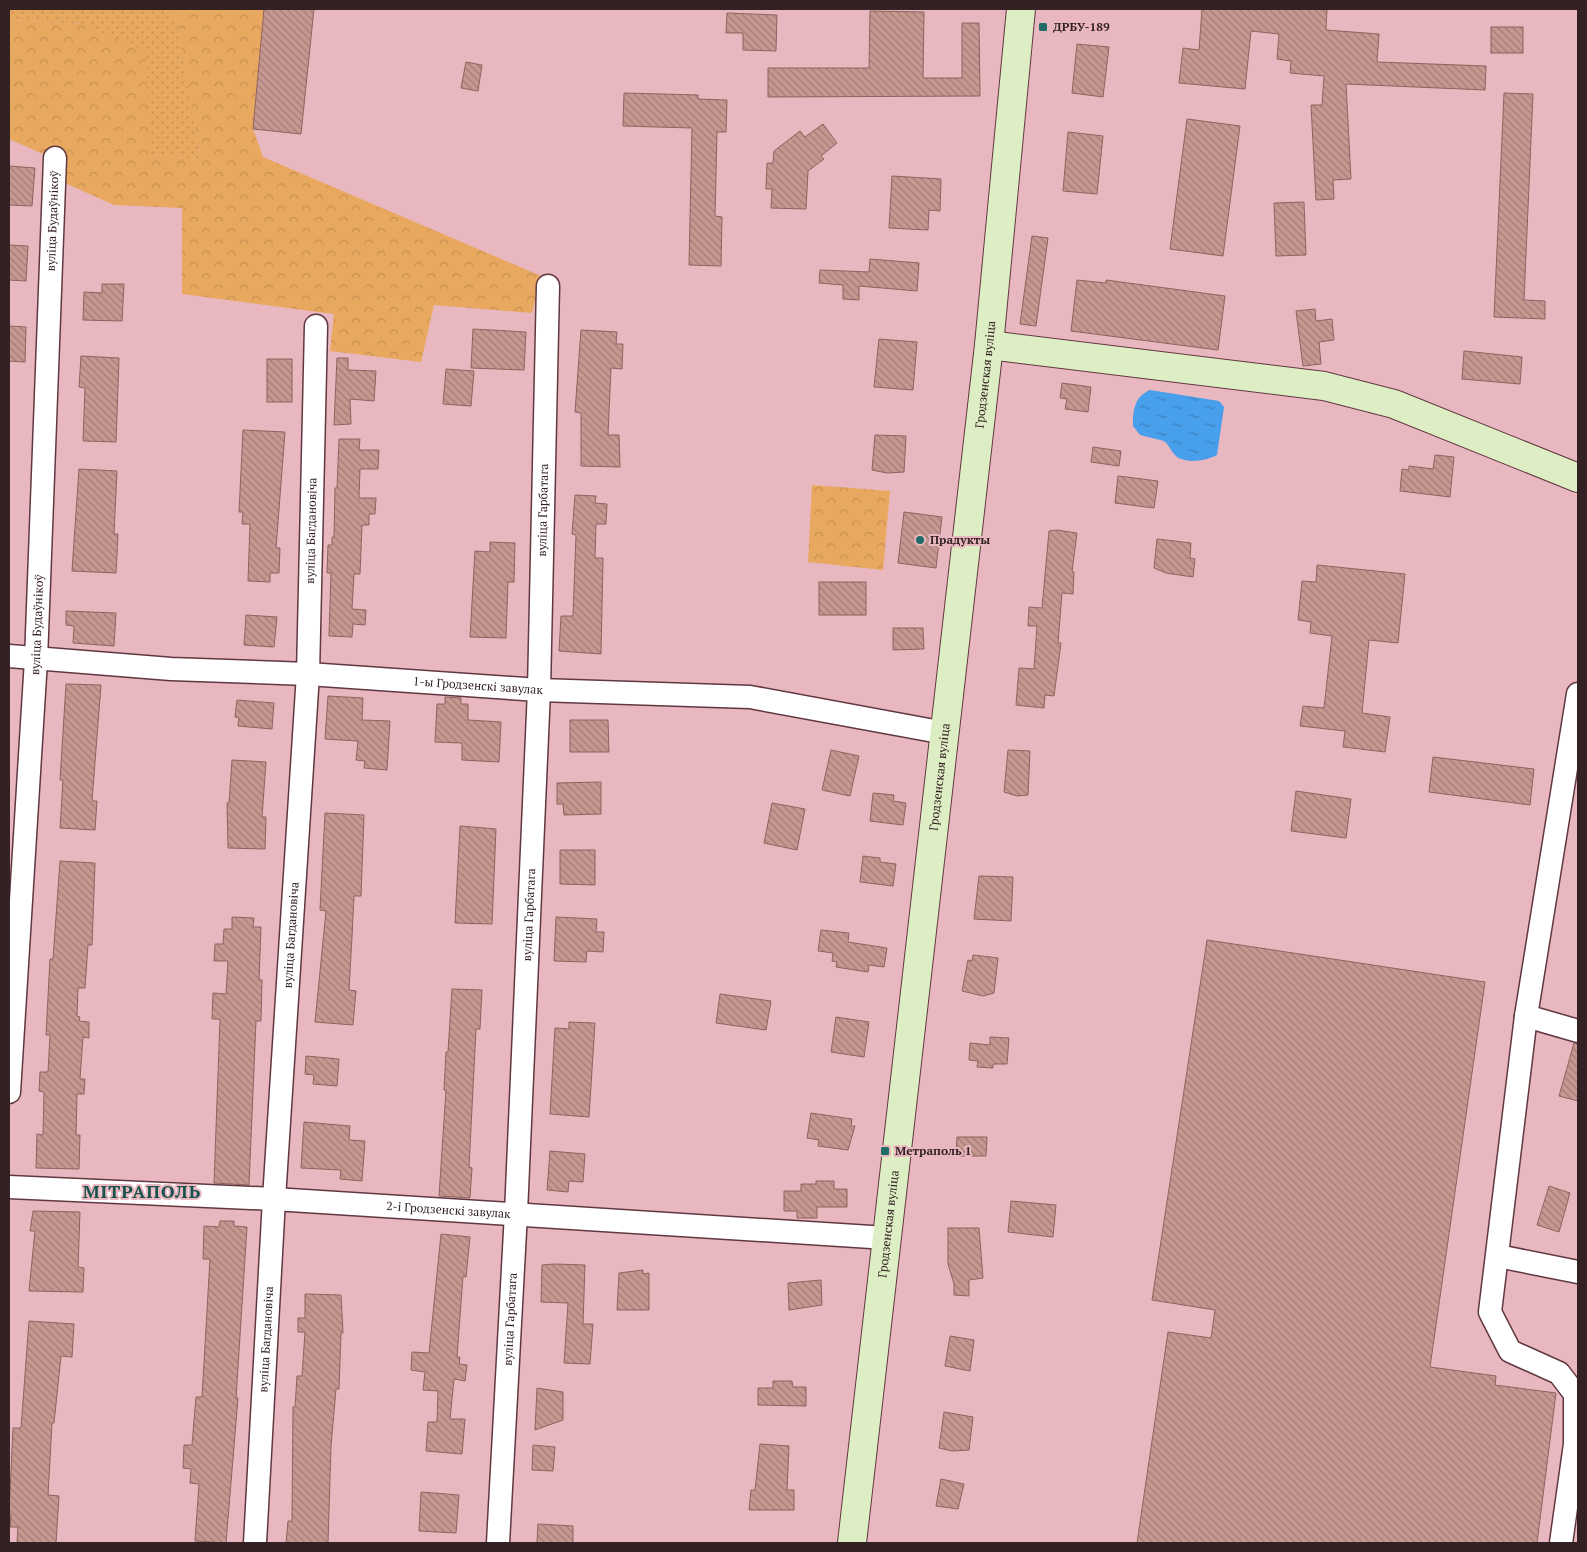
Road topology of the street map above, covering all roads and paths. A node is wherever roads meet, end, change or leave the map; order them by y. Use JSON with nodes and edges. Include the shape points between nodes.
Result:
{"nodes":[{"id":1,"x":1021,"y":9,"type":"edge"},
{"id":2,"x":55,"y":158,"type":"dead end"},
{"id":3,"x":548,"y":286,"type":"dead end"},
{"id":4,"x":316,"y":326,"type":"dead end"},
{"id":5,"x":989,"y":345,"type":"junction"},
{"id":6,"x":1578,"y":478,"type":"edge"},
{"id":7,"x":9,"y":656,"type":"edge"},
{"id":8,"x":36,"y":660,"type":"junction"},
{"id":9,"x":308,"y":674,"type":"junction"},
{"id":10,"x":539,"y":690,"type":"junction"},
{"id":11,"x":1578,"y":694,"type":"edge"},
{"id":12,"x":945,"y":733,"type":"junction"},
{"id":13,"x":1571,"y":797,"type":"edge"},
{"id":14,"x":1526,"y":1016,"type":"junction"},
{"id":15,"x":1578,"y":1031,"type":"edge"},
{"id":16,"x":9,"y":1092,"type":"edge"},
{"id":17,"x":9,"y":1187,"type":"edge"},
{"id":18,"x":274,"y":1199,"type":"junction"},
{"id":19,"x":516,"y":1213,"type":"junction"},
{"id":20,"x":887,"y":1238,"type":"junction"},
{"id":21,"x":1498,"y":1256,"type":"junction"},
{"id":22,"x":1578,"y":1272,"type":"edge"},
{"id":23,"x":254,"y":1543,"type":"edge"},
{"id":24,"x":498,"y":1543,"type":"edge"},
{"id":25,"x":852,"y":1543,"type":"edge"},
{"id":26,"x":1561,"y":1543,"type":"edge"}],
"edges":[{"from":1,"to":5,"type":"street","name":"Гродзенская вуліца"},
{"from":2,"to":8,"type":"street","name":"вуліца Будаўнікоў"},
{"from":3,"to":10,"type":"street","name":"вуліца Гарбатага"},
{"from":4,"to":9,"type":"street","name":"вуліца Багдановіча"},
{"from":5,"to":6,"type":"street","via":[[1324,386],[1394,404]]},
{"from":5,"to":12,"type":"street","name":"Гродзенская вуліца"},
{"from":7,"to":8,"type":"street","name":"1-ы Гродзенскі завулак"},
{"from":8,"to":9,"type":"street","name":"1-ы Гродзенскі завулак"},
{"from":8,"to":16,"type":"street","name":"вуліца Будаўнікоў"},
{"from":9,"to":10,"type":"street","name":"1-ы Гродзенскі завулак"},
{"from":9,"to":18,"type":"street","name":"вуліца Багдановіча"},
{"from":10,"to":12,"type":"street","name":"1-ы Гродзенскі завулак","via":[[750,697]]},
{"from":10,"to":19,"type":"street","name":"вуліца Гарбатага"},
{"from":11,"to":13,"type":"street"},
{"from":12,"to":20,"type":"street","name":"Гродзенская вуліца"},
{"from":13,"to":14,"type":"street"},
{"from":14,"to":15,"type":"street"},
{"from":14,"to":21,"type":"street"},
{"from":17,"to":18,"type":"street","name":"2-і Гродзенскі завулак"},
{"from":18,"to":19,"type":"street","name":"2-і Гродзенскі завулак"},
{"from":18,"to":23,"type":"street","name":"вуліца Багдановіча"},
{"from":19,"to":20,"type":"street","name":"2-і Гродзенскі завулак"},
{"from":19,"to":24,"type":"street","name":"вуліца Гарбатага"},
{"from":20,"to":25,"type":"street","name":"Гродзенская вуліца"},
{"from":21,"to":22,"type":"street"},
{"from":21,"to":26,"type":"street","via":[[1490,1312],[1510,1351],[1559,1373],[1575,1394],[1575,1444]]}]}
